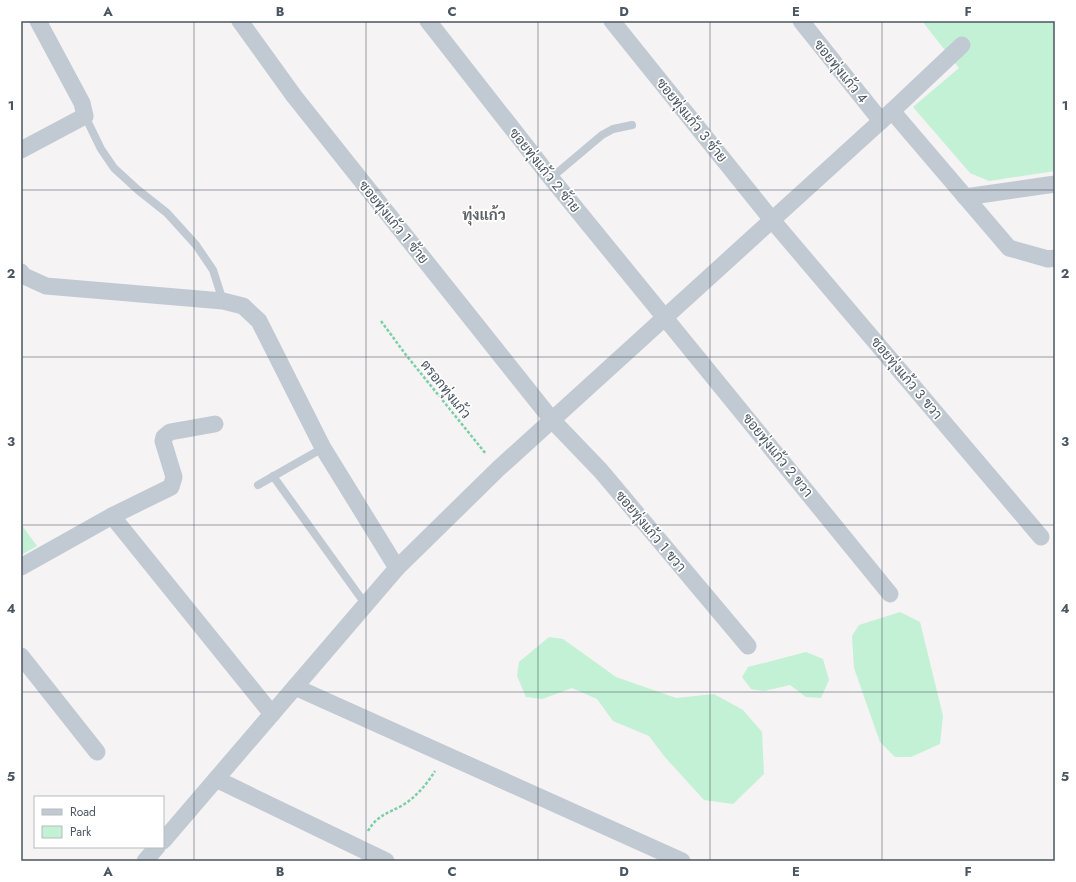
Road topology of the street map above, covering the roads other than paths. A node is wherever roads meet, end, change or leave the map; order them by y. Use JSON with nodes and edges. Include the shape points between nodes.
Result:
{"nodes":[{"id":1,"x":38,"y":21,"type":"edge"},
{"id":2,"x":240,"y":21,"type":"edge"},
{"id":3,"x":428,"y":21,"type":"edge"},
{"id":4,"x":612,"y":21,"type":"edge"},
{"id":5,"x":801,"y":21,"type":"edge"},
{"id":6,"x":962,"y":45,"type":"dead end"},
{"id":7,"x":85,"y":116,"type":"junction"},
{"id":8,"x":887,"y":116,"type":"junction"},
{"id":9,"x":632,"y":126,"type":"dead end"},
{"id":10,"x":21,"y":150,"type":"edge"},
{"id":11,"x":551,"y":178,"type":"junction"},
{"id":12,"x":1055,"y":184,"type":"edge"},
{"id":13,"x":966,"y":197,"type":"junction"},
{"id":14,"x":772,"y":220,"type":"junction"},
{"id":15,"x":1055,"y":258,"type":"edge"},
{"id":16,"x":21,"y":272,"type":"edge"},
{"id":17,"x":223,"y":301,"type":"junction"},
{"id":18,"x":665,"y":317,"type":"junction"},
{"id":19,"x":552,"y":420,"type":"junction"},
{"id":20,"x":215,"y":424,"type":"dead end"},
{"id":21,"x":323,"y":448,"type":"junction"},
{"id":22,"x":274,"y":476,"type":"junction"},
{"id":23,"x":258,"y":485,"type":"dead end"},
{"id":24,"x":112,"y":516,"type":"junction"},
{"id":25,"x":1041,"y":537,"type":"dead end"},
{"id":26,"x":21,"y":567,"type":"edge"},
{"id":27,"x":397,"y":568,"type":"junction"},
{"id":28,"x":890,"y":594,"type":"dead end"},
{"id":29,"x":366,"y":605,"type":"junction"},
{"id":30,"x":748,"y":646,"type":"dead end"},
{"id":31,"x":21,"y":656,"type":"edge"},
{"id":32,"x":295,"y":687,"type":"junction"},
{"id":33,"x":272,"y":714,"type":"junction"},
{"id":34,"x":97,"y":752,"type":"dead end"},
{"id":35,"x":216,"y":779,"type":"junction"},
{"id":36,"x":164,"y":840,"type":"edge"},
{"id":37,"x":157,"y":848,"type":"edge"},
{"id":38,"x":145,"y":861,"type":"edge"},
{"id":39,"x":386,"y":861,"type":"edge"},
{"id":40,"x":682,"y":861,"type":"edge"}],
"edges":[{"from":1,"to":7,"type":"street","via":[[82,102]]},
{"from":2,"to":19,"type":"street","name":"ซอยทุ่งแก้ว 1 ซ้าย","via":[[294,96]]},
{"from":3,"to":11,"type":"street","name":"ซอยทุ่งแก้ว 2 ซ้าย"},
{"from":4,"to":14,"type":"street","name":"ซอยทุ่งแก้ว 3 ซ้าย"},
{"from":5,"to":8,"type":"street","name":"ซอยทุ่งแก้ว 4"},
{"from":6,"to":8,"type":"street"},
{"from":7,"to":10,"type":"street"},
{"from":7,"to":17,"type":"lane","via":[[114,168],[167,213],[196,245],[213,270]]},
{"from":8,"to":13,"type":"street","name":"ซอยทุ่งแก้ว 4"},
{"from":8,"to":14,"type":"street"},
{"from":9,"to":11,"type":"lane","via":[[613,129],[602,135]]},
{"from":11,"to":18,"type":"street","name":"ซอยทุ่งแก้ว 2 ซ้าย"},
{"from":12,"to":13,"type":"street"},
{"from":13,"to":15,"type":"street","name":"ซอยทุ่งแก้ว 4","via":[[1009,248],[1048,259]]},
{"from":14,"to":18,"type":"street"},
{"from":14,"to":25,"type":"street","name":"ซอยทุ่งแก้ว 3 ขวา"},
{"from":16,"to":17,"type":"street","via":[[24,276],[46,286]]},
{"from":17,"to":21,"type":"street","via":[[243,306],[259,320]]},
{"from":18,"to":19,"type":"street"},
{"from":18,"to":28,"type":"street","name":"ซอยทุ่งแก้ว 2 ขวา"},
{"from":19,"to":27,"type":"street"},
{"from":19,"to":30,"type":"street","name":"ซอยทุ่งแก้ว 1 ขวา","via":[[601,471]]},
{"from":20,"to":24,"type":"street","via":[[170,432],[164,437],[174,477],[171,487]]},
{"from":21,"to":22,"type":"lane"},
{"from":21,"to":27,"type":"street"},
{"from":22,"to":23,"type":"lane"},
{"from":22,"to":29,"type":"lane"},
{"from":24,"to":26,"type":"street"},
{"from":24,"to":33,"type":"street"},
{"from":27,"to":29,"type":"street"},
{"from":29,"to":32,"type":"street"},
{"from":31,"to":34,"type":"street"},
{"from":32,"to":33,"type":"street"},
{"from":32,"to":40,"type":"street"},
{"from":33,"to":35,"type":"street"},
{"from":35,"to":36,"type":"street"},
{"from":35,"to":39,"type":"street"},
{"from":37,"to":38,"type":"street"}]}
